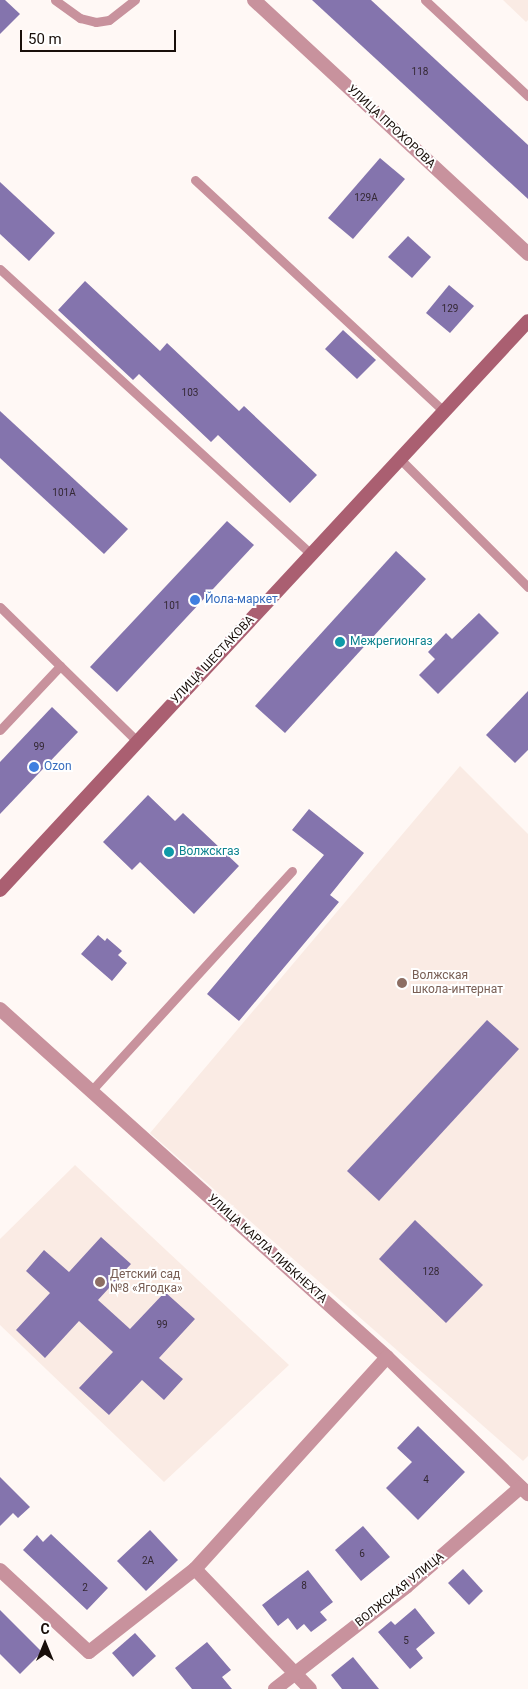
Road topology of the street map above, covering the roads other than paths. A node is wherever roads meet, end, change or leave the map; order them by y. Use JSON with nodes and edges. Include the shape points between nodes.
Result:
{"nodes":[{"id":1,"x":54,"y":0,"type":"edge"},
{"id":2,"x":135,"y":0,"type":"edge"},
{"id":3,"x":254,"y":0,"type":"edge"},
{"id":4,"x":425,"y":0,"type":"edge"},
{"id":5,"x":528,"y":96,"type":"edge"},
{"id":6,"x":196,"y":180,"type":"dead end"},
{"id":7,"x":528,"y":254,"type":"edge"},
{"id":8,"x":0,"y":269,"type":"edge"},
{"id":9,"x":528,"y":321,"type":"edge"},
{"id":10,"x":444,"y":411,"type":"junction"},
{"id":11,"x":400,"y":459,"type":"junction"},
{"id":12,"x":311,"y":554,"type":"junction"},
{"id":13,"x":528,"y":587,"type":"edge"},
{"id":14,"x":0,"y":607,"type":"edge"},
{"id":15,"x":60,"y":666,"type":"junction"},
{"id":16,"x":0,"y":730,"type":"edge"},
{"id":17,"x":138,"y":742,"type":"junction"},
{"id":18,"x":292,"y":871,"type":"dead end"},
{"id":19,"x":0,"y":890,"type":"edge"},
{"id":20,"x":0,"y":1009,"type":"edge"},
{"id":21,"x":91,"y":1091,"type":"junction"},
{"id":22,"x":387,"y":1357,"type":"junction"},
{"id":23,"x":524,"y":1490,"type":"edge"},
{"id":24,"x":195,"y":1569,"type":"junction"},
{"id":25,"x":0,"y":1570,"type":"edge"},
{"id":26,"x":295,"y":1674,"type":"junction"},
{"id":27,"x":275,"y":1689,"type":"edge"},
{"id":28,"x":310,"y":1689,"type":"edge"}],
"edges":[{"from":1,"to":2,"type":"lane","via":[[80,18],[96,22],[109,20]]},
{"from":3,"to":7,"type":"street","name":"УЛИЦА ПРОХОРОВА"},
{"from":4,"to":5,"type":"lane"},
{"from":6,"to":10,"type":"lane"},
{"from":8,"to":12,"type":"lane"},
{"from":9,"to":10,"type":"main road","name":"УЛИЦА ШЕСТАКОВА"},
{"from":10,"to":11,"type":"main road","name":"УЛИЦА ШЕСТАКОВА"},
{"from":11,"to":12,"type":"main road","name":"УЛИЦА ШЕСТАКОВА"},
{"from":11,"to":13,"type":"lane"},
{"from":12,"to":17,"type":"main road","name":"УЛИЦА ШЕСТАКОВА"},
{"from":14,"to":15,"type":"lane"},
{"from":15,"to":16,"type":"lane"},
{"from":15,"to":17,"type":"lane"},
{"from":17,"to":19,"type":"main road","name":"УЛИЦА ШЕСТАКОВА"},
{"from":18,"to":21,"type":"lane"},
{"from":20,"to":21,"type":"street","name":"УЛИЦА КАРЛА ЛИБКНЕХТА"},
{"from":21,"to":22,"type":"street","name":"УЛИЦА КАРЛА ЛИБКНЕХТА"},
{"from":22,"to":23,"type":"street","name":"УЛИЦА КАРЛА ЛИБКНЕХТА"},
{"from":22,"to":24,"type":"street"},
{"from":23,"to":26,"type":"street","name":"ВОЛЖСКАЯ УЛИЦА"},
{"from":24,"to":25,"type":"street","via":[[89,1652]]},
{"from":24,"to":26,"type":"street"},
{"from":26,"to":27,"type":"street","name":"ВОЛЖСКАЯ УЛИЦА"},
{"from":26,"to":28,"type":"street"}]}
